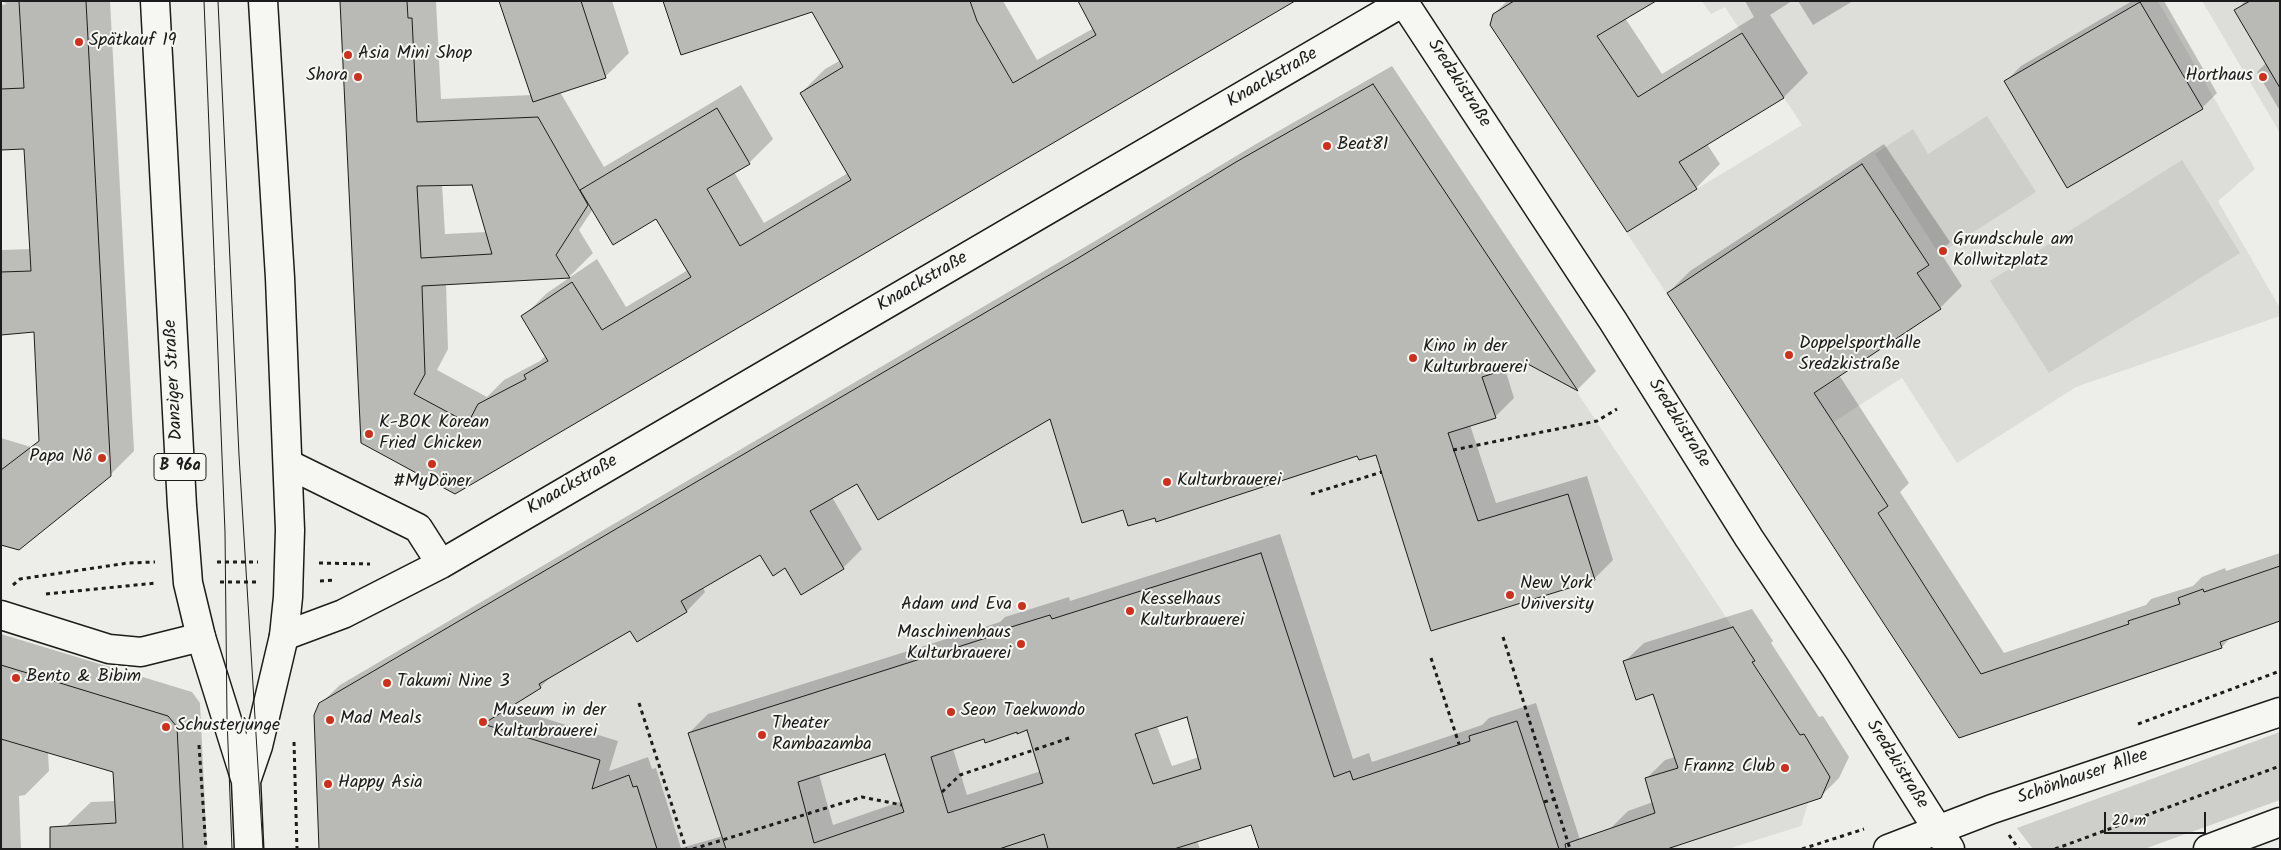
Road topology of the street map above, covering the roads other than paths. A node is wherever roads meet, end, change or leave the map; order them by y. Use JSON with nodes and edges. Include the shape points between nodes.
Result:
{"nodes":[{"id":1,"x":155,"y":1,"type":"edge"},
{"id":2,"x":264,"y":1,"type":"edge"},
{"id":3,"x":1404,"y":1,"type":"edge"},
{"id":4,"x":288,"y":464,"type":"junction"},
{"id":5,"x":441,"y":564,"type":"junction"},
{"id":6,"x":4,"y":603,"type":"edge"},
{"id":7,"x":284,"y":636,"type":"junction"},
{"id":8,"x":201,"y":637,"type":"junction"},
{"id":9,"x":2280,"y":712,"type":"edge"},
{"id":10,"x":246,"y":781,"type":"junction"},
{"id":11,"x":2280,"y":822,"type":"edge"},
{"id":12,"x":1944,"y":839,"type":"edge"},
{"id":13,"x":249,"y":849,"type":"edge"},
{"id":14,"x":1888,"y":849,"type":"edge"},
{"id":15,"x":2208,"y":849,"type":"edge"}],
"edges":[{"from":1,"to":8,"type":"street","name":"Danziger Straße","number":"B 96a","via":[[187,572]]},
{"from":2,"to":4,"type":"street","name":"Danziger Straße","number":"B 96a"},
{"from":3,"to":5,"type":"street","name":"Knaackstraße"},
{"from":3,"to":12,"type":"street","name":"Sredzkistraße"},
{"from":4,"to":5,"type":"street","via":[[418,528]]},
{"from":4,"to":7,"type":"street","name":"Danziger Straße","number":"B 96a","via":[[289,572]]},
{"from":5,"to":7,"type":"street","name":"Knaackstraße","via":[[343,614]]},
{"from":6,"to":8,"type":"street","via":[[109,649],[141,652]]},
{"from":7,"to":10,"type":"street","name":"Danziger Straße","number":"B 96a","via":[[258,746]]},
{"from":8,"to":10,"type":"street","name":"Danziger Straße","number":"B 96a"},
{"from":9,"to":12,"type":"street","name":"Schönhauser Allee","via":[[1992,809]]},
{"from":10,"to":13,"type":"street","name":"Danziger Straße","number":"B 96a"},
{"from":11,"to":15,"type":"street"},
{"from":12,"to":14,"type":"street","name":"Schönhauser Allee"}]}
